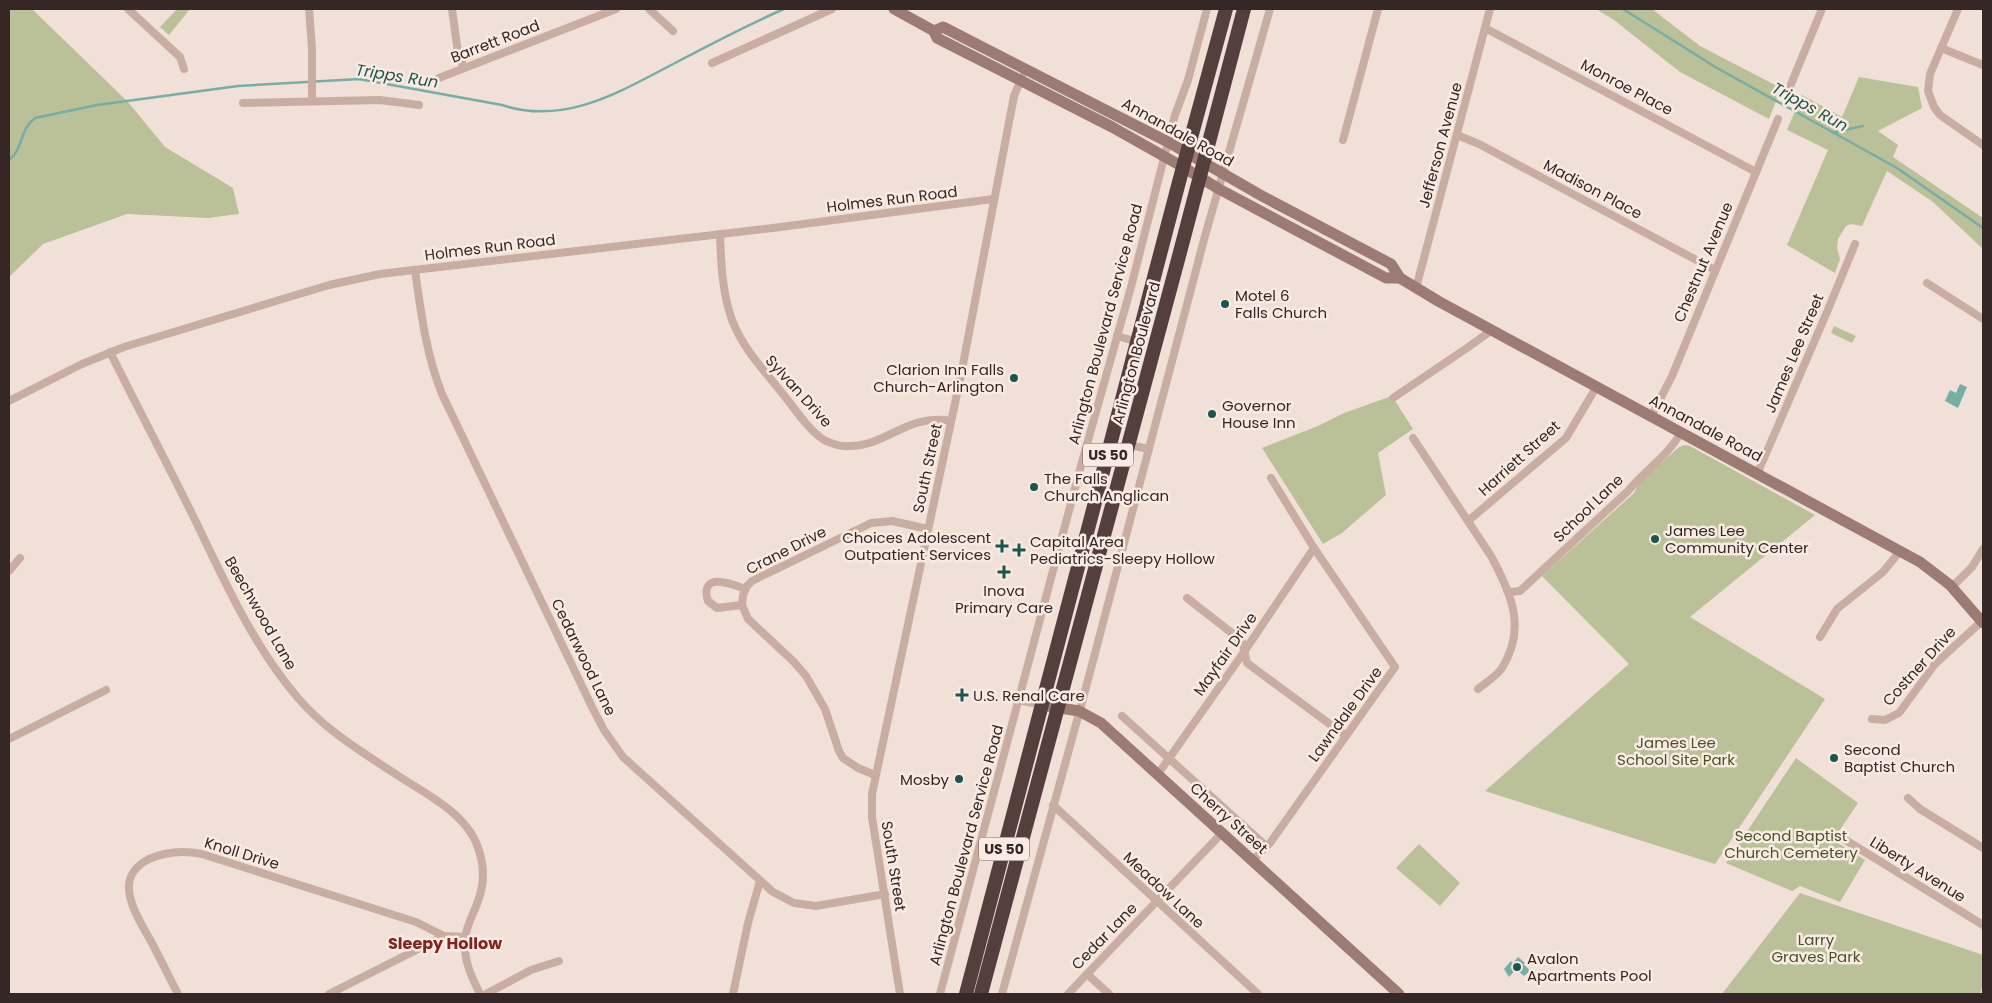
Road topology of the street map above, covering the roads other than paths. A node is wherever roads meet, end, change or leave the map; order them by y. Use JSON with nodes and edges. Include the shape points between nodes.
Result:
{"nodes":[{"id":1,"x":128,"y":9,"type":"edge"},
{"id":2,"x":309,"y":9,"type":"edge"},
{"id":3,"x":452,"y":9,"type":"edge"},
{"id":4,"x":616,"y":9,"type":"edge"},
{"id":5,"x":649,"y":9,"type":"edge"},
{"id":6,"x":832,"y":9,"type":"edge"},
{"id":7,"x":894,"y":9,"type":"edge"},
{"id":8,"x":1206,"y":9,"type":"edge"},
{"id":9,"x":1226,"y":9,"type":"edge"},
{"id":10,"x":1244,"y":9,"type":"edge"},
{"id":11,"x":1270,"y":9,"type":"edge"},
{"id":12,"x":1378,"y":9,"type":"edge"},
{"id":13,"x":1490,"y":9,"type":"edge"},
{"id":14,"x":1820,"y":9,"type":"edge"},
{"id":15,"x":1958,"y":9,"type":"edge"},
{"id":16,"x":1485,"y":28,"type":"junction"},
{"id":17,"x":673,"y":31,"type":"dead end"},
{"id":18,"x":934,"y":31,"type":"junction"},
{"id":19,"x":1941,"y":48,"type":"junction"},
{"id":20,"x":712,"y":63,"type":"dead end"},
{"id":21,"x":1983,"y":65,"type":"edge"},
{"id":22,"x":464,"y":68,"type":"junction"},
{"id":23,"x":184,"y":69,"type":"dead end"},
{"id":24,"x":1026,"y":69,"type":"junction"},
{"id":25,"x":439,"y":78,"type":"dead end"},
{"id":26,"x":1021,"y":80,"type":"junction"},
{"id":27,"x":1789,"y":89,"type":"dead end"},
{"id":28,"x":312,"y":97,"type":"junction"},
{"id":29,"x":242,"y":103,"type":"dead end"},
{"id":30,"x":419,"y":105,"type":"dead end"},
{"id":31,"x":1778,"y":119,"type":"dead end"},
{"id":32,"x":1457,"y":135,"type":"junction"},
{"id":33,"x":1343,"y":140,"type":"dead end"},
{"id":34,"x":1168,"y":142,"type":"junction"},
{"id":35,"x":1983,"y":145,"type":"edge"},
{"id":36,"x":1187,"y":153,"type":"junction"},
{"id":37,"x":1164,"y":156,"type":"junction"},
{"id":38,"x":1204,"y":161,"type":"junction"},
{"id":39,"x":1183,"y":167,"type":"junction"},
{"id":40,"x":1756,"y":172,"type":"junction"},
{"id":41,"x":1224,"y":174,"type":"junction"},
{"id":42,"x":1200,"y":176,"type":"junction"},
{"id":43,"x":1219,"y":189,"type":"junction"},
{"id":44,"x":993,"y":199,"type":"junction"},
{"id":45,"x":720,"y":234,"type":"junction"},
{"id":46,"x":1855,"y":244,"type":"dead end"},
{"id":47,"x":415,"y":270,"type":"junction"},
{"id":48,"x":1715,"y":270,"type":"junction"},
{"id":49,"x":1400,"y":278,"type":"junction"},
{"id":50,"x":1927,"y":283,"type":"dead end"},
{"id":51,"x":1416,"y":288,"type":"junction"},
{"id":52,"x":1983,"y":319,"type":"edge"},
{"id":53,"x":1492,"y":330,"type":"junction"},
{"id":54,"x":1117,"y":336,"type":"junction"},
{"id":55,"x":1138,"y":342,"type":"junction"},
{"id":56,"x":110,"y":352,"type":"junction"},
{"id":57,"x":1597,"y":386,"type":"junction"},
{"id":58,"x":1393,"y":398,"type":"dead end"},
{"id":59,"x":9,"y":401,"type":"edge"},
{"id":60,"x":1652,"y":416,"type":"junction"},
{"id":61,"x":951,"y":421,"type":"junction"},
{"id":62,"x":1681,"y":432,"type":"junction"},
{"id":63,"x":1413,"y":438,"type":"dead end"},
{"id":64,"x":1129,"y":446,"type":"junction"},
{"id":65,"x":1149,"y":450,"type":"junction"},
{"id":66,"x":1758,"y":472,"type":"junction"},
{"id":67,"x":1271,"y":478,"type":"dead end"},
{"id":68,"x":1468,"y":521,"type":"junction"},
{"id":69,"x":928,"y":529,"type":"junction"},
{"id":70,"x":1314,"y":548,"type":"junction"},
{"id":71,"x":1983,"y":549,"type":"edge"},
{"id":72,"x":1900,"y":551,"type":"junction"},
{"id":73,"x":20,"y":558,"type":"dead end"},
{"id":74,"x":9,"y":571,"type":"edge"},
{"id":75,"x":1952,"y":587,"type":"junction"},
{"id":76,"x":745,"y":589,"type":"junction"},
{"id":77,"x":1507,"y":590,"type":"junction"},
{"id":78,"x":1187,"y":598,"type":"dead end"},
{"id":79,"x":742,"y":605,"type":"junction"},
{"id":80,"x":1983,"y":622,"type":"edge"},
{"id":81,"x":1820,"y":637,"type":"dead end"},
{"id":82,"x":1244,"y":652,"type":"junction"},
{"id":83,"x":1478,"y":688,"type":"dead end"},
{"id":84,"x":106,"y":690,"type":"dead end"},
{"id":85,"x":1019,"y":700,"type":"junction"},
{"id":86,"x":1042,"y":705,"type":"junction"},
{"id":87,"x":1057,"y":706,"type":"junction"},
{"id":88,"x":1079,"y":711,"type":"junction"},
{"id":89,"x":1122,"y":716,"type":"dead end"},
{"id":90,"x":1872,"y":719,"type":"dead end"},
{"id":91,"x":1346,"y":736,"type":"junction"},
{"id":92,"x":9,"y":739,"type":"edge"},
{"id":93,"x":1169,"y":759,"type":"junction"},
{"id":94,"x":1158,"y":774,"type":"junction"},
{"id":95,"x":875,"y":775,"type":"junction"},
{"id":96,"x":1908,"y":798,"type":"dead end"},
{"id":97,"x":1053,"y":805,"type":"junction"},
{"id":98,"x":1223,"y":832,"type":"junction"},
{"id":99,"x":1840,"y":836,"type":"dead end"},
{"id":100,"x":1266,"y":846,"type":"junction"},
{"id":101,"x":1983,"y":848,"type":"edge"},
{"id":102,"x":1253,"y":860,"type":"junction"},
{"id":103,"x":760,"y":881,"type":"junction"},
{"id":104,"x":885,"y":894,"type":"junction"},
{"id":105,"x":1157,"y":902,"type":"junction"},
{"id":106,"x":1983,"y":925,"type":"edge"},
{"id":107,"x":444,"y":936,"type":"junction"},
{"id":108,"x":465,"y":937,"type":"junction"},
{"id":109,"x":559,"y":960,"type":"dead end"},
{"id":110,"x":1087,"y":974,"type":"junction"},
{"id":111,"x":178,"y":994,"type":"edge"},
{"id":112,"x":329,"y":994,"type":"edge"},
{"id":113,"x":480,"y":994,"type":"edge"},
{"id":114,"x":486,"y":994,"type":"edge"},
{"id":115,"x":734,"y":994,"type":"edge"},
{"id":116,"x":900,"y":994,"type":"edge"},
{"id":117,"x":940,"y":994,"type":"edge"},
{"id":118,"x":966,"y":994,"type":"edge"},
{"id":119,"x":981,"y":994,"type":"edge"},
{"id":120,"x":1002,"y":994,"type":"edge"},
{"id":121,"x":1068,"y":994,"type":"edge"},
{"id":122,"x":1109,"y":994,"type":"edge"},
{"id":123,"x":1258,"y":994,"type":"edge"},
{"id":124,"x":1399,"y":994,"type":"edge"}],
"edges":[{"from":1,"to":23,"type":"street","via":[[180,58]]},
{"from":2,"to":28,"type":"street"},
{"from":3,"to":22,"type":"street","via":[[458,53]]},
{"from":4,"to":22,"type":"street","name":"Barrett Road"},
{"from":5,"to":17,"type":"street"},
{"from":6,"to":20,"type":"street"},
{"from":7,"to":18,"type":"main road","name":"Annandale Road"},
{"from":8,"to":34,"type":"street","name":"Arlington Boulevard Service Road"},
{"from":9,"to":36,"type":"highway","name":"Arlington Boulevard","number":"US 50"},
{"from":10,"to":38,"type":"highway","name":"Arlington Boulevard","number":"US 50"},
{"from":11,"to":41,"type":"street"},
{"from":12,"to":33,"type":"street"},
{"from":13,"to":16,"type":"street","name":"Jefferson Avenue"},
{"from":14,"to":27,"type":"street"},
{"from":15,"to":19,"type":"street"},
{"from":16,"to":32,"type":"street","name":"Jefferson Avenue"},
{"from":16,"to":40,"type":"street","name":"Monroe Place"},
{"from":18,"to":24,"type":"main road","name":"Annandale Road","via":[[943,27]]},
{"from":18,"to":26,"type":"main road","name":"Annandale Road","via":[[937,38]]},
{"from":19,"to":21,"type":"street"},
{"from":19,"to":35,"type":"street","via":[[1930,74],[1930,99],[1940,115]]},
{"from":22,"to":25,"type":"street","name":"Barrett Road"},
{"from":24,"to":26,"type":"street","name":"South Street"},
{"from":24,"to":34,"type":"main road","name":"Annandale Road"},
{"from":26,"to":37,"type":"main road","name":"Annandale Road"},
{"from":26,"to":44,"type":"street","name":"South Street","via":[[1014,96]]},
{"from":28,"to":29,"type":"street"},
{"from":28,"to":30,"type":"street"},
{"from":31,"to":40,"type":"street","name":"Chestnut Avenue"},
{"from":32,"to":48,"type":"street","name":"Madison Place"},
{"from":32,"to":51,"type":"street","name":"Jefferson Avenue"},
{"from":34,"to":36,"type":"main road","name":"Annandale Road"},
{"from":34,"to":37,"type":"street","name":"Arlington Boulevard Service Road"},
{"from":36,"to":38,"type":"main road","name":"Annandale Road"},
{"from":36,"to":39,"type":"highway","name":"Arlington Boulevard","number":"US 50"},
{"from":37,"to":39,"type":"main road","name":"Annandale Road"},
{"from":37,"to":54,"type":"street","name":"Arlington Boulevard Service Road"},
{"from":38,"to":41,"type":"main road","name":"Annandale Road"},
{"from":38,"to":42,"type":"highway","name":"Arlington Boulevard","number":"US 50"},
{"from":39,"to":42,"type":"main road","name":"Annandale Road"},
{"from":39,"to":55,"type":"highway","name":"Arlington Boulevard","number":"US 50"},
{"from":40,"to":48,"type":"street","name":"Chestnut Avenue"},
{"from":41,"to":43,"type":"street"},
{"from":41,"to":49,"type":"main road","name":"Annandale Road","via":[[1391,264]]},
{"from":42,"to":43,"type":"main road","name":"Annandale Road"},
{"from":42,"to":64,"type":"highway","name":"Arlington Boulevard","number":"US 50"},
{"from":43,"to":49,"type":"main road","name":"Annandale Road","via":[[1386,278]]},
{"from":43,"to":65,"type":"street"},
{"from":44,"to":45,"type":"street","name":"Holmes Run Road"},
{"from":44,"to":61,"type":"street","name":"South Street"},
{"from":45,"to":47,"type":"street","name":"Holmes Run Road"},
{"from":45,"to":61,"type":"street","name":"Sylvan Drive","via":[[722,280],[738,335],[756,364],[821,437],[834,444],[853,446],[919,421]]},
{"from":46,"to":66,"type":"street","name":"James Lee Street"},
{"from":47,"to":56,"type":"street","name":"Holmes Run Road","via":[[329,285]]},
{"from":47,"to":103,"type":"street","name":"Cedarwood Lane","via":[[425,342],[437,381],[604,730],[623,756]]},
{"from":48,"to":60,"type":"street","name":"Chestnut Avenue","via":[[1672,376]]},
{"from":49,"to":51,"type":"main road","name":"Annandale Road"},
{"from":50,"to":52,"type":"street"},
{"from":51,"to":53,"type":"main road","name":"Annandale Road"},
{"from":53,"to":57,"type":"main road","name":"Annandale Road"},
{"from":53,"to":58,"type":"street"},
{"from":54,"to":55,"type":"street"},
{"from":54,"to":85,"type":"street","name":"Arlington Boulevard Service Road"},
{"from":55,"to":86,"type":"highway","name":"Arlington Boulevard","number":"US 50"},
{"from":56,"to":59,"type":"street","name":"Holmes Run Road"},
{"from":56,"to":108,"type":"street","name":"Beechwood Lane","via":[[248,624],[285,682],[332,731],[449,810],[474,839],[484,874]]},
{"from":57,"to":60,"type":"main road","name":"Annandale Road"},
{"from":57,"to":68,"type":"street","name":"Harriett Street","via":[[1566,438]]},
{"from":60,"to":62,"type":"main road","name":"Annandale Road"},
{"from":61,"to":69,"type":"street","name":"South Street"},
{"from":62,"to":66,"type":"main road","name":"Annandale Road"},
{"from":62,"to":77,"type":"street","name":"School Lane","via":[[1674,444],[1628,491],[1550,564],[1520,591]]},
{"from":63,"to":68,"type":"street"},
{"from":64,"to":65,"type":"street"},
{"from":64,"to":87,"type":"highway","name":"Arlington Boulevard","number":"US 50"},
{"from":65,"to":88,"type":"street"},
{"from":66,"to":72,"type":"main road","name":"Annandale Road"},
{"from":67,"to":70,"type":"street","name":"Lawndale Drive"},
{"from":68,"to":77,"type":"street","via":[[1491,556]]},
{"from":69,"to":76,"type":"street","name":"Crane Drive","via":[[892,521],[871,523],[774,569],[752,581]]},
{"from":69,"to":95,"type":"street","name":"South Street"},
{"from":70,"to":82,"type":"street","name":"Mayfair Drive"},
{"from":70,"to":91,"type":"street","name":"Lawndale Drive","via":[[1395,667]]},
{"from":71,"to":75,"type":"street"},
{"from":72,"to":75,"type":"main road","name":"Annandale Road","via":[[1932,570]]},
{"from":72,"to":81,"type":"street","via":[[1883,572],[1837,608]]},
{"from":73,"to":74,"type":"street"},
{"from":75,"to":80,"type":"main road","name":"Annandale Road"},
{"from":76,"to":79,"type":"street","name":"Crane Drive"},
{"from":76,"to":79,"type":"street","via":[[719,581],[707,591],[708,601],[717,608]]},
{"from":77,"to":83,"type":"street","via":[[1515,612],[1513,642],[1501,670]]},
{"from":78,"to":82,"type":"street","via":[[1242,641]]},
{"from":79,"to":95,"type":"street","via":[[748,619],[794,662],[817,693],[844,758]]},
{"from":80,"to":90,"type":"street","name":"Costner Drive","via":[[1935,664],[1899,713],[1885,720]]},
{"from":82,"to":91,"type":"street","via":[[1247,663]]},
{"from":82,"to":93,"type":"street","name":"Mayfair Drive"},
{"from":84,"to":92,"type":"street"},
{"from":85,"to":86,"type":"street","name":"Cherry Street"},
{"from":85,"to":117,"type":"street","name":"Arlington Boulevard Service Road"},
{"from":86,"to":87,"type":"main road","name":"Cherry Street"},
{"from":86,"to":118,"type":"highway","name":"Arlington Boulevard","number":"US 50"},
{"from":87,"to":88,"type":"main road","name":"Cherry Street"},
{"from":87,"to":119,"type":"highway","name":"Arlington Boulevard","number":"US 50"},
{"from":88,"to":94,"type":"main road","name":"Cherry Street","via":[[1101,723]]},
{"from":88,"to":97,"type":"street"},
{"from":89,"to":93,"type":"street","name":"Cherry Street"},
{"from":91,"to":100,"type":"street","name":"Lawndale Drive"},
{"from":93,"to":94,"type":"street","name":"Mayfair Drive"},
{"from":93,"to":100,"type":"street","name":"Cherry Street"},
{"from":94,"to":98,"type":"main road","name":"Cherry Street"},
{"from":95,"to":104,"type":"street","name":"South Street","via":[[871,805]]},
{"from":96,"to":101,"type":"street"},
{"from":97,"to":105,"type":"street","name":"Meadow Lane"},
{"from":97,"to":120,"type":"street"},
{"from":98,"to":102,"type":"main road","name":"Cherry Street"},
{"from":98,"to":105,"type":"street","name":"Cedar Lane"},
{"from":99,"to":106,"type":"street","name":"Liberty Avenue"},
{"from":100,"to":102,"type":"street","name":"Lawndale Drive"},
{"from":102,"to":124,"type":"main road","name":"Cherry Street"},
{"from":103,"to":104,"type":"street","name":"Cedarwood Lane","via":[[786,900],[805,906]]},
{"from":103,"to":115,"type":"street"},
{"from":104,"to":116,"type":"street","name":"South Street"},
{"from":105,"to":110,"type":"street","name":"Cedar Lane"},
{"from":105,"to":123,"type":"street","name":"Meadow Lane"},
{"from":107,"to":108,"type":"street"},
{"from":107,"to":111,"type":"street","name":"Knoll Drive","via":[[416,922],[202,854],[187,851],[163,854],[137,867],[129,890],[136,912]]},
{"from":107,"to":112,"type":"street"},
{"from":108,"to":113,"type":"street","name":"Beechwood Lane","via":[[466,961]]},
{"from":109,"to":114,"type":"street","via":[[531,970]]},
{"from":110,"to":121,"type":"street","name":"Cedar Lane"},
{"from":110,"to":122,"type":"street"}]}
